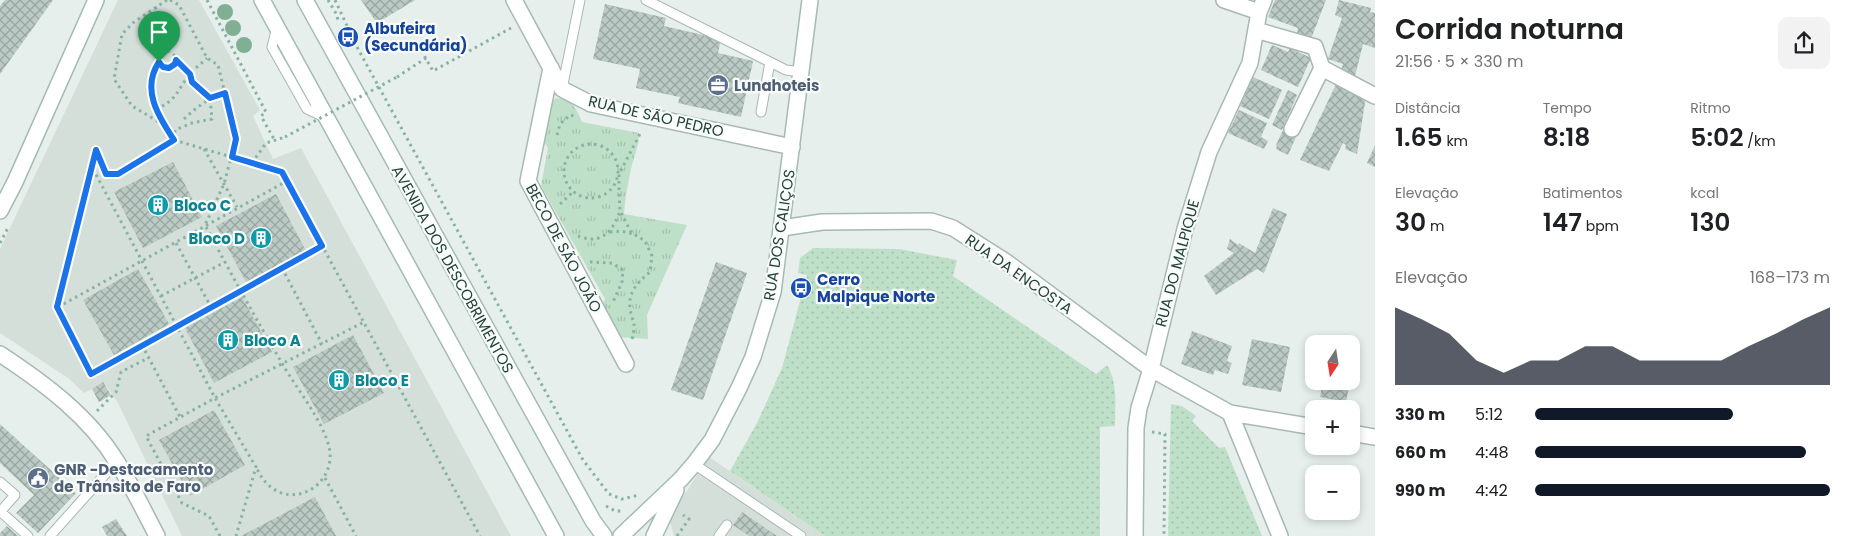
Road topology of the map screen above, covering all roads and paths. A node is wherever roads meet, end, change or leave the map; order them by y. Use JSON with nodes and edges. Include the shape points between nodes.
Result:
{"nodes":[{"id":1,"x":96,"y":0,"type":"edge"},
{"id":2,"x":168,"y":0,"type":"edge"},
{"id":3,"x":207,"y":0,"type":"edge"},
{"id":4,"x":262,"y":0,"type":"edge"},
{"id":5,"x":305,"y":0,"type":"edge"},
{"id":6,"x":328,"y":0,"type":"edge"},
{"id":7,"x":335,"y":0,"type":"edge"},
{"id":8,"x":514,"y":0,"type":"edge"},
{"id":9,"x":580,"y":0,"type":"edge"},
{"id":10,"x":646,"y":0,"type":"edge"},
{"id":11,"x":810,"y":0,"type":"edge"},
{"id":12,"x":1224,"y":0,"type":"edge"},
{"id":13,"x":1262,"y":6,"type":"edge"},
{"id":14,"x":156,"y":7,"type":"junction"},
{"id":15,"x":525,"y":20,"type":"junction"},
{"id":16,"x":339,"y":29,"type":"dead end"},
{"id":17,"x":1256,"y":30,"type":"junction"},
{"id":18,"x":405,"y":42,"type":"dead end"},
{"id":19,"x":162,"y":53,"type":"junction"},
{"id":20,"x":207,"y":58,"type":"junction"},
{"id":21,"x":426,"y":58,"type":"junction"},
{"id":22,"x":176,"y":60,"type":"junction"},
{"id":23,"x":159,"y":62,"type":"junction"},
{"id":24,"x":770,"y":62,"type":"junction"},
{"id":25,"x":551,"y":68,"type":"junction"},
{"id":26,"x":1322,"y":68,"type":"junction"},
{"id":27,"x":802,"y":72,"type":"junction"},
{"id":28,"x":190,"y":74,"type":"junction"},
{"id":29,"x":368,"y":85,"type":"dead end"},
{"id":30,"x":562,"y":89,"type":"junction"},
{"id":31,"x":225,"y":93,"type":"junction"},
{"id":32,"x":373,"y":93,"type":"dead end"},
{"id":33,"x":1375,"y":96,"type":"edge"},
{"id":34,"x":210,"y":98,"type":"junction"},
{"id":35,"x":156,"y":109,"type":"junction"},
{"id":36,"x":761,"y":112,"type":"dead end"},
{"id":37,"x":650,"y":116,"type":"junction"},
{"id":38,"x":579,"y":117,"type":"dead end"},
{"id":39,"x":184,"y":119,"type":"dead end"},
{"id":40,"x":164,"y":125,"type":"junction"},
{"id":41,"x":1292,"y":129,"type":"dead end"},
{"id":42,"x":632,"y":130,"type":"dead end"},
{"id":43,"x":641,"y":132,"type":"junction"},
{"id":44,"x":174,"y":140,"type":"junction"},
{"id":45,"x":275,"y":141,"type":"junction"},
{"id":46,"x":555,"y":143,"type":"dead end"},
{"id":47,"x":792,"y":147,"type":"junction"},
{"id":48,"x":203,"y":149,"type":"junction"},
{"id":49,"x":232,"y":157,"type":"junction"},
{"id":50,"x":252,"y":163,"type":"junction"},
{"id":51,"x":92,"y":168,"type":"junction"},
{"id":52,"x":619,"y":174,"type":"junction"},
{"id":53,"x":287,"y":181,"type":"junction"},
{"id":54,"x":224,"y":184,"type":"junction"},
{"id":55,"x":554,"y":199,"type":"dead end"},
{"id":56,"x":558,"y":206,"type":"dead end"},
{"id":57,"x":237,"y":207,"type":"junction"},
{"id":58,"x":0,"y":211,"type":"edge"},
{"id":59,"x":620,"y":211,"type":"junction"},
{"id":60,"x":205,"y":225,"type":"junction"},
{"id":61,"x":573,"y":228,"type":"dead end"},
{"id":62,"x":782,"y":228,"type":"junction"},
{"id":63,"x":610,"y":232,"type":"junction"},
{"id":64,"x":636,"y":235,"type":"junction"},
{"id":65,"x":578,"y":236,"type":"junction"},
{"id":66,"x":176,"y":243,"type":"junction"},
{"id":67,"x":582,"y":245,"type":"dead end"},
{"id":68,"x":322,"y":246,"type":"junction"},
{"id":69,"x":562,"y":246,"type":"junction"},
{"id":70,"x":586,"y":253,"type":"dead end"},
{"id":71,"x":141,"y":261,"type":"junction"},
{"id":72,"x":225,"y":262,"type":"junction"},
{"id":73,"x":589,"y":262,"type":"junction"},
{"id":74,"x":282,"y":268,"type":"junction"},
{"id":75,"x":593,"y":270,"type":"dead end"},
{"id":76,"x":195,"y":278,"type":"junction"},
{"id":77,"x":241,"y":291,"type":"junction"},
{"id":78,"x":161,"y":296,"type":"junction"},
{"id":79,"x":612,"y":304,"type":"dead end"},
{"id":80,"x":57,"y":307,"type":"junction"},
{"id":81,"x":211,"y":307,"type":"junction"},
{"id":82,"x":364,"y":322,"type":"junction"},
{"id":83,"x":177,"y":326,"type":"junction"},
{"id":84,"x":626,"y":331,"type":"dead end"},
{"id":85,"x":633,"y":334,"type":"junction"},
{"id":86,"x":322,"y":344,"type":"junction"},
{"id":87,"x":142,"y":345,"type":"junction"},
{"id":88,"x":0,"y":354,"type":"edge"},
{"id":89,"x":148,"y":358,"type":"junction"},
{"id":90,"x":283,"y":364,"type":"junction"},
{"id":91,"x":626,"y":364,"type":"joint"},
{"id":92,"x":1151,"y":369,"type":"junction"},
{"id":93,"x":215,"y":398,"type":"junction"},
{"id":94,"x":1230,"y":413,"type":"junction"},
{"id":95,"x":94,"y":414,"type":"dead end"},
{"id":96,"x":180,"y":417,"type":"junction"},
{"id":97,"x":1151,"y":424,"type":"dead end"},
{"id":98,"x":1305,"y":426,"type":"edge"},
{"id":99,"x":1360,"y":434,"type":"edge"},
{"id":100,"x":1375,"y":437,"type":"edge"},
{"id":101,"x":117,"y":461,"type":"junction"},
{"id":102,"x":694,"y":464,"type":"junction"},
{"id":103,"x":256,"y":467,"type":"junction"},
{"id":104,"x":325,"y":478,"type":"junction"},
{"id":105,"x":681,"y":480,"type":"junction"},
{"id":106,"x":0,"y":482,"type":"edge"},
{"id":107,"x":644,"y":491,"type":"dead end"},
{"id":108,"x":599,"y":502,"type":"dead end"},
{"id":109,"x":628,"y":511,"type":"dead end"},
{"id":110,"x":0,"y":512,"type":"edge"},
{"id":111,"x":688,"y":519,"type":"dead end"},
{"id":112,"x":726,"y":525,"type":"dead end"},
{"id":113,"x":28,"y":536,"type":"edge"},
{"id":114,"x":50,"y":536,"type":"edge"},
{"id":115,"x":157,"y":536,"type":"edge"},
{"id":116,"x":220,"y":536,"type":"edge"},
{"id":117,"x":236,"y":536,"type":"edge"},
{"id":118,"x":356,"y":536,"type":"edge"},
{"id":119,"x":480,"y":536,"type":"edge"},
{"id":120,"x":556,"y":536,"type":"edge"},
{"id":121,"x":604,"y":536,"type":"edge"},
{"id":122,"x":621,"y":536,"type":"edge"},
{"id":123,"x":654,"y":536,"type":"edge"},
{"id":124,"x":677,"y":536,"type":"edge"},
{"id":125,"x":720,"y":536,"type":"edge"},
{"id":126,"x":801,"y":536,"type":"edge"},
{"id":127,"x":1135,"y":536,"type":"edge"},
{"id":128,"x":1164,"y":536,"type":"edge"},
{"id":129,"x":1280,"y":536,"type":"edge"}],
"edges":[{"from":1,"to":58,"type":"street"},
{"from":2,"to":14,"type":"path"},
{"from":2,"to":20,"type":"path","via":[[179,5]]},
{"from":3,"to":45,"type":"path","via":[[266,112],[261,116]]},
{"from":4,"to":120,"type":"street"},
{"from":5,"to":121,"type":"street","name":"AVENIDA DOS DESCOBRIMENTOS","via":[[592,522]]},
{"from":6,"to":16,"type":"path","via":[[337,15]]},
{"from":7,"to":107,"type":"path","via":[[357,47],[583,460],[609,494],[622,500]]},
{"from":8,"to":15,"type":"street"},
{"from":9,"to":30,"type":"lane"},
{"from":10,"to":24,"type":"lane"},
{"from":11,"to":27,"type":"street","name":"RUA DOS CALIÇOS"},
{"from":12,"to":13,"type":"street"},
{"from":13,"to":17,"type":"street","name":"RUA DO MALPIQUE"},
{"from":14,"to":19,"type":"path"},
{"from":14,"to":40,"type":"path","via":[[122,34],[114,80],[132,106]]},
{"from":15,"to":21,"type":"path","via":[[433,71]]},
{"from":15,"to":25,"type":"street"},
{"from":17,"to":26,"type":"street","via":[[1315,47]]},
{"from":17,"to":92,"type":"street","name":"RUA DO MALPIQUE","via":[[1250,63],[1209,152],[1187,221]]},
{"from":18,"to":21,"type":"path","via":[[418,45]]},
{"from":19,"to":22,"type":"path","via":[[171,52]]},
{"from":19,"to":23,"type":"path"},
{"from":20,"to":28,"type":"path"},
{"from":20,"to":31,"type":"path","via":[[218,65]]},
{"from":21,"to":45,"type":"path","bridge":true,"via":[[397,77]]},
{"from":22,"to":23,"type":"path","via":[[169,68]]},
{"from":22,"to":28,"type":"path"},
{"from":23,"to":35,"type":"path","via":[[152,80]]},
{"from":24,"to":27,"type":"lane","via":[[786,70]]},
{"from":24,"to":36,"type":"lane"},
{"from":25,"to":30,"type":"street"},
{"from":25,"to":69,"type":"street","name":"BECO DE SÃO JOÃO","via":[[528,181]]},
{"from":26,"to":33,"type":"street"},
{"from":26,"to":41,"type":"street"},
{"from":27,"to":47,"type":"street","name":"RUA DOS CALIÇOS"},
{"from":28,"to":34,"type":"path","via":[[192,82]]},
{"from":28,"to":35,"type":"path","via":[[168,104]]},
{"from":29,"to":32,"type":"path"},
{"from":30,"to":37,"type":"street","name":"RUA DE SÃO PEDRO","via":[[591,104]]},
{"from":31,"to":34,"type":"path"},
{"from":31,"to":49,"type":"path","via":[[236,139]]},
{"from":34,"to":39,"type":"path"},
{"from":34,"to":44,"type":"path","via":[[212,120],[175,130]]},
{"from":35,"to":40,"type":"path"},
{"from":37,"to":43,"type":"path"},
{"from":37,"to":47,"type":"street","name":"RUA DE SÃO PEDRO"},
{"from":38,"to":46,"type":"path","via":[[570,115],[560,124]]},
{"from":40,"to":44,"type":"path"},
{"from":42,"to":43,"type":"path"},
{"from":43,"to":52,"type":"path"},
{"from":44,"to":48,"type":"path"},
{"from":44,"to":51,"type":"path","via":[[118,174],[106,174],[96,150]]},
{"from":45,"to":50,"type":"path","via":[[266,143]]},
{"from":47,"to":62,"type":"street","name":"RUA DOS CALIÇOS"},
{"from":48,"to":49,"type":"path"},
{"from":48,"to":54,"type":"path"},
{"from":49,"to":50,"type":"path"},
{"from":49,"to":54,"type":"path"},
{"from":50,"to":53,"type":"path","via":[[282,172]]},
{"from":51,"to":71,"type":"path"},
{"from":51,"to":80,"type":"path"},
{"from":52,"to":52,"type":"path","via":[[615,156],[600,144],[581,145],[567,157],[564,166],[567,185],[573,192],[589,198],[597,198],[612,189]]},
{"from":52,"to":59,"type":"path"},
{"from":53,"to":57,"type":"path"},
{"from":53,"to":68,"type":"path"},
{"from":54,"to":57,"type":"path"},
{"from":54,"to":60,"type":"path"},
{"from":55,"to":56,"type":"path"},
{"from":57,"to":60,"type":"path"},
{"from":59,"to":63,"type":"path"},
{"from":59,"to":64,"type":"path"},
{"from":60,"to":66,"type":"path"},
{"from":60,"to":72,"type":"path"},
{"from":61,"to":65,"type":"path"},
{"from":62,"to":92,"type":"street","name":"RUA DA ENCOSTA","via":[[822,222],[931,221],[953,228],[1005,261]]},
{"from":62,"to":102,"type":"street","name":"RUA DOS CALIÇOS","via":[[773,292],[753,357],[712,440]]},
{"from":63,"to":64,"type":"path"},
{"from":63,"to":65,"type":"path","via":[[600,238]]},
{"from":64,"to":85,"type":"path","via":[[644,241],[652,256],[650,272],[631,292]]},
{"from":65,"to":67,"type":"path"},
{"from":65,"to":69,"type":"path"},
{"from":66,"to":71,"type":"path"},
{"from":66,"to":76,"type":"path"},
{"from":68,"to":74,"type":"path"},
{"from":68,"to":82,"type":"path"},
{"from":69,"to":91,"type":"street","name":"BECO DE SÃO JOÃO"},
{"from":70,"to":73,"type":"path"},
{"from":71,"to":78,"type":"path"},
{"from":71,"to":80,"type":"path"},
{"from":72,"to":76,"type":"path"},
{"from":72,"to":77,"type":"path"},
{"from":73,"to":75,"type":"path"},
{"from":73,"to":79,"type":"path","via":[[612,264],[623,270],[622,282]]},
{"from":74,"to":77,"type":"path"},
{"from":74,"to":86,"type":"path"},
{"from":76,"to":78,"type":"path"},
{"from":76,"to":81,"type":"path"},
{"from":77,"to":81,"type":"path"},
{"from":77,"to":90,"type":"path"},
{"from":78,"to":83,"type":"path"},
{"from":80,"to":87,"type":"path","via":[[91,374]]},
{"from":81,"to":83,"type":"path"},
{"from":82,"to":86,"type":"path"},
{"from":82,"to":119,"type":"path"},
{"from":83,"to":87,"type":"path"},
{"from":83,"to":93,"type":"path"},
{"from":84,"to":85,"type":"path"},
{"from":85,"to":91,"type":"path"},
{"from":86,"to":90,"type":"path"},
{"from":87,"to":89,"type":"path"},
{"from":88,"to":101,"type":"street","via":[[59,396],[92,429]]},
{"from":89,"to":95,"type":"path","via":[[121,372],[114,396]]},
{"from":89,"to":96,"type":"path"},
{"from":90,"to":93,"type":"path"},
{"from":90,"to":104,"type":"path","via":[[324,432],[330,449]]},
{"from":92,"to":94,"type":"street","name":"RUA DA ENCOSTA"},
{"from":92,"to":127,"type":"street","name":"RUA DO MALPIQUE","via":[[1136,428]]},
{"from":93,"to":96,"type":"path"},
{"from":93,"to":103,"type":"path"},
{"from":94,"to":98,"type":"street","name":"RUA DA ENCOSTA"},
{"from":94,"to":129,"type":"street"},
{"from":96,"to":116,"type":"path","via":[[146,436],[182,503],[209,516]]},
{"from":97,"to":128,"type":"path","via":[[1151,431],[1165,434]]},
{"from":99,"to":100,"type":"street"},
{"from":101,"to":114,"type":"lane"},
{"from":101,"to":115,"type":"street"},
{"from":102,"to":105,"type":"street","name":"RUA DOS CALIÇOS"},
{"from":102,"to":126,"type":"lane"},
{"from":103,"to":104,"type":"path","via":[[264,481],[286,494],[309,491]]},
{"from":103,"to":117,"type":"path"},
{"from":104,"to":118,"type":"path"},
{"from":105,"to":122,"type":"street","name":"RUA DOS CALIÇOS"},
{"from":105,"to":123,"type":"street","name":"RUA DOS CALIÇOS"},
{"from":106,"to":110,"type":"lane","via":[[15,495]]},
{"from":108,"to":109,"type":"path","via":[[615,511]]},
{"from":110,"to":113,"type":"lane"},
{"from":111,"to":124,"type":"path"},
{"from":112,"to":125,"type":"lane"}]}
